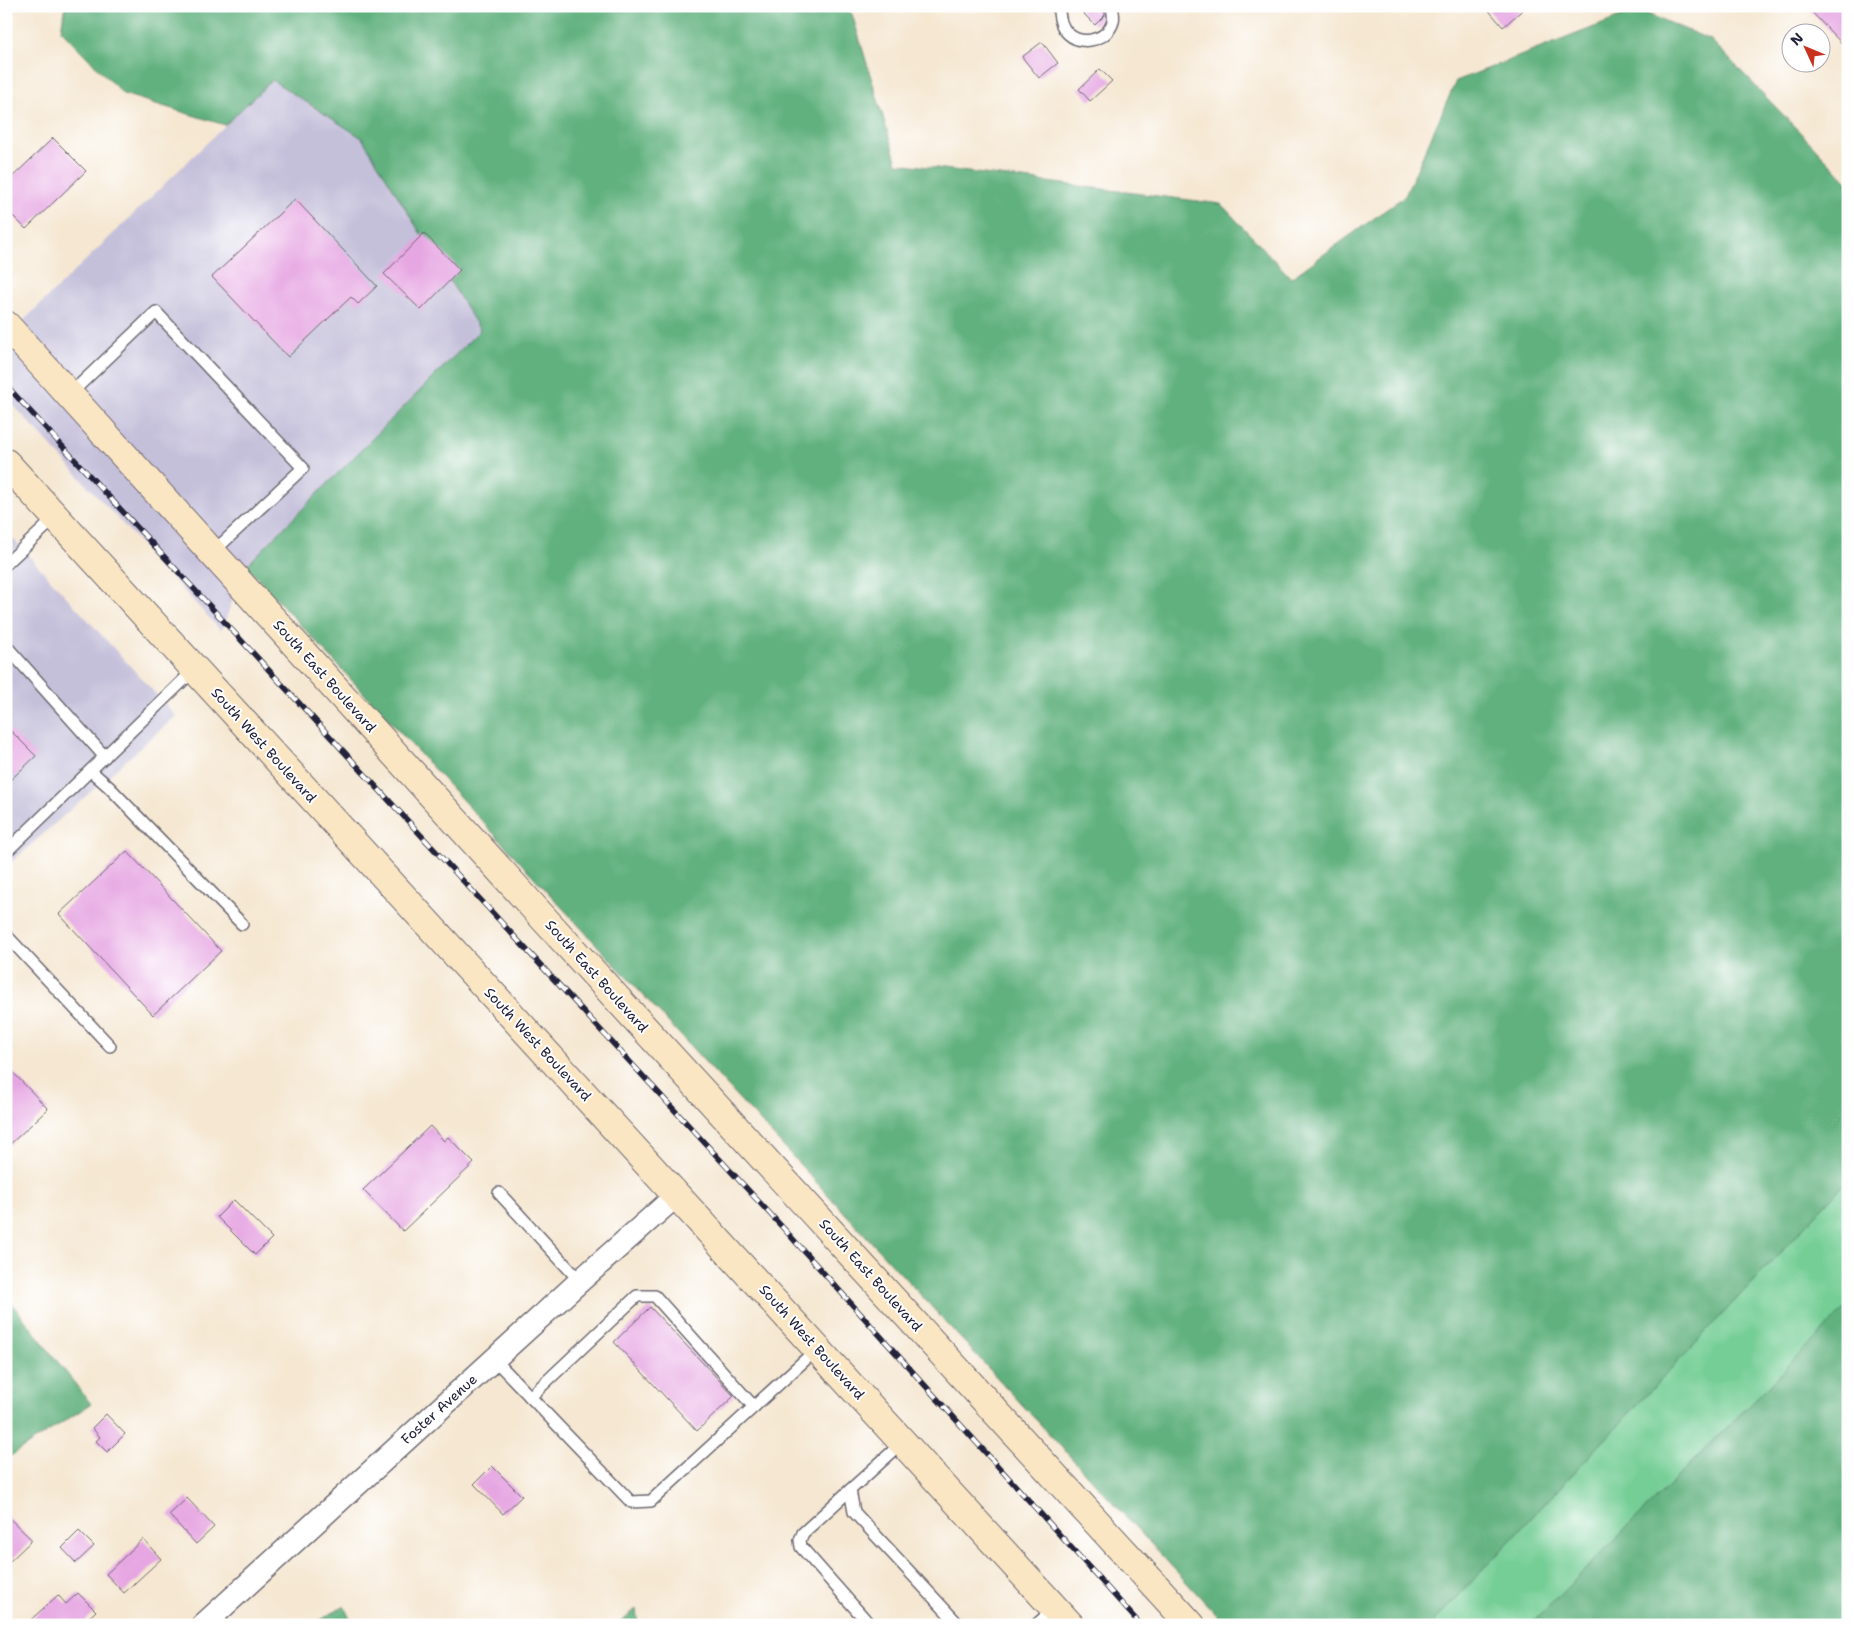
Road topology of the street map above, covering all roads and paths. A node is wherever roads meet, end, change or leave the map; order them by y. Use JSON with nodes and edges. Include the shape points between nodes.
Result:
{"nodes":[{"id":1,"x":1059,"y":6,"type":"edge"},
{"id":2,"x":1112,"y":6,"type":"edge"},
{"id":3,"x":6,"y":325,"type":"edge"},
{"id":4,"x":69,"y":394,"type":"junction"},
{"id":5,"x":6,"y":462,"type":"edge"},
{"id":6,"x":56,"y":517,"type":"junction"},
{"id":7,"x":213,"y":552,"type":"junction"},
{"id":8,"x":6,"y":564,"type":"edge"},
{"id":9,"x":6,"y":646,"type":"edge"},
{"id":10,"x":195,"y":669,"type":"junction"},
{"id":11,"x":105,"y":757,"type":"junction"},
{"id":12,"x":91,"y":771,"type":"junction"},
{"id":13,"x":6,"y":852,"type":"edge"},
{"id":14,"x":242,"y":924,"type":"dead end"},
{"id":15,"x":6,"y":935,"type":"edge"},
{"id":16,"x":110,"y":1046,"type":"dead end"},
{"id":17,"x":499,"y":1193,"type":"dead end"},
{"id":18,"x":677,"y":1195,"type":"junction"},
{"id":19,"x":580,"y":1281,"type":"junction"},
{"id":20,"x":817,"y":1348,"type":"junction"},
{"id":21,"x":494,"y":1360,"type":"junction"},
{"id":22,"x":530,"y":1397,"type":"junction"},
{"id":23,"x":754,"y":1407,"type":"junction"},
{"id":24,"x":903,"y":1442,"type":"junction"},
{"id":25,"x":850,"y":1490,"type":"junction"},
{"id":26,"x":1054,"y":1619,"type":"edge"},
{"id":27,"x":203,"y":1625,"type":"edge"},
{"id":28,"x":870,"y":1625,"type":"edge"},
{"id":29,"x":959,"y":1625,"type":"edge"},
{"id":30,"x":1191,"y":1625,"type":"edge"}],
"edges":[{"from":1,"to":2,"type":"lane","via":[[1060,22],[1066,33],[1073,39],[1085,41],[1110,30],[1114,22]]},
{"from":3,"to":4,"type":"main road","name":"South East Boulevard"},
{"from":4,"to":7,"type":"main road","name":"South East Boulevard"},
{"from":4,"to":7,"type":"lane","via":[[156,312],[303,468]]},
{"from":5,"to":6,"type":"main road","name":"South West Boulevard"},
{"from":6,"to":8,"type":"lane"},
{"from":6,"to":10,"type":"main road","name":"South West Boulevard"},
{"from":7,"to":30,"type":"main road","name":"South East Boulevard"},
{"from":9,"to":11,"type":"lane"},
{"from":10,"to":11,"type":"lane"},
{"from":10,"to":18,"type":"main road","name":"South West Boulevard"},
{"from":11,"to":12,"type":"lane"},
{"from":12,"to":13,"type":"lane"},
{"from":12,"to":14,"type":"lane"},
{"from":15,"to":16,"type":"lane"},
{"from":17,"to":19,"type":"lane"},
{"from":18,"to":19,"type":"street","name":"Foster Avenue"},
{"from":18,"to":20,"type":"main road","name":"South West Boulevard"},
{"from":19,"to":21,"type":"street","name":"Foster Avenue"},
{"from":20,"to":23,"type":"lane"},
{"from":20,"to":24,"type":"main road","name":"South West Boulevard"},
{"from":21,"to":22,"type":"lane"},
{"from":21,"to":27,"type":"street","name":"Foster Avenue"},
{"from":22,"to":23,"type":"lane","via":[[631,1502],[651,1501]]},
{"from":22,"to":23,"type":"lane","via":[[637,1296],[655,1296]]},
{"from":24,"to":25,"type":"lane"},
{"from":24,"to":26,"type":"main road","name":"South West Boulevard"},
{"from":25,"to":28,"type":"lane","via":[[804,1533],[801,1547]]},
{"from":25,"to":29,"type":"lane","via":[[854,1512]]}]}
